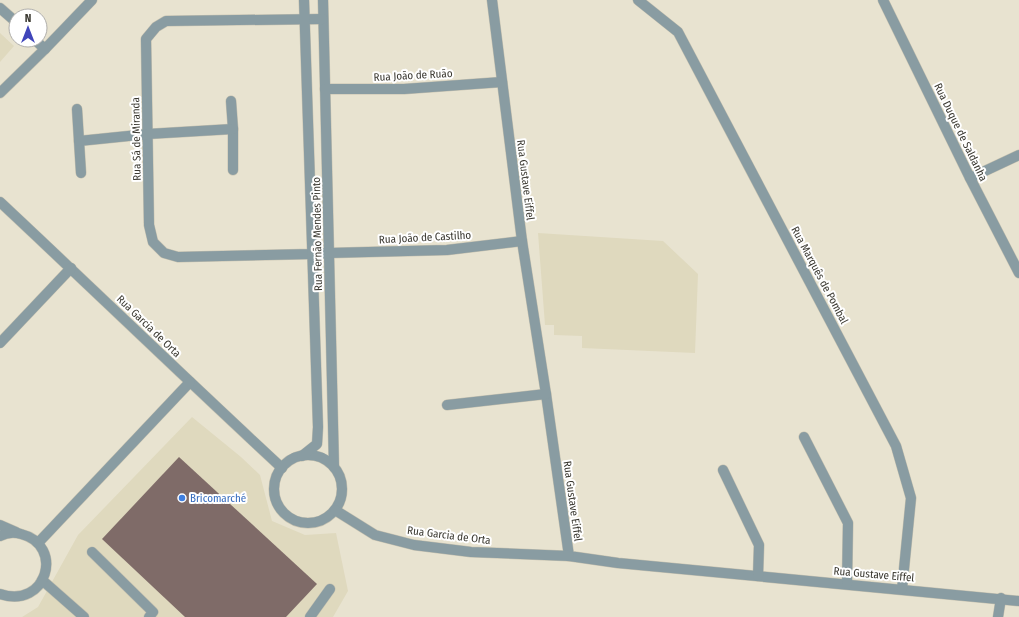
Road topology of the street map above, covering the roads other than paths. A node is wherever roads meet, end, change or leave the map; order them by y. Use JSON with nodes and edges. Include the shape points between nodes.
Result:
{"nodes":[{"id":1,"x":92,"y":0,"type":"edge"},
{"id":2,"x":304,"y":0,"type":"edge"},
{"id":3,"x":323,"y":0,"type":"edge"},
{"id":4,"x":492,"y":0,"type":"edge"},
{"id":5,"x":638,"y":0,"type":"edge"},
{"id":6,"x":883,"y":0,"type":"edge"},
{"id":7,"x":0,"y":8,"type":"edge"},
{"id":8,"x":8,"y":15,"type":"edge"},
{"id":9,"x":305,"y":19,"type":"junction"},
{"id":10,"x":324,"y":19,"type":"junction"},
{"id":11,"x":45,"y":49,"type":"joint"},
{"id":12,"x":502,"y":82,"type":"junction"},
{"id":13,"x":325,"y":89,"type":"junction"},
{"id":14,"x":0,"y":93,"type":"edge"},
{"id":15,"x":230,"y":101,"type":"dead end"},
{"id":16,"x":77,"y":109,"type":"dead end"},
{"id":17,"x":233,"y":129,"type":"junction"},
{"id":18,"x":148,"y":134,"type":"junction"},
{"id":19,"x":79,"y":141,"type":"junction"},
{"id":20,"x":1019,"y":155,"type":"edge"},
{"id":21,"x":233,"y":170,"type":"dead end"},
{"id":22,"x":81,"y":173,"type":"dead end"},
{"id":23,"x":970,"y":178,"type":"junction"},
{"id":24,"x":0,"y":202,"type":"edge"},
{"id":25,"x":522,"y":241,"type":"junction"},
{"id":26,"x":329,"y":253,"type":"junction"},
{"id":27,"x":312,"y":254,"type":"junction"},
{"id":28,"x":71,"y":268,"type":"junction"},
{"id":29,"x":1019,"y":273,"type":"edge"},
{"id":30,"x":0,"y":343,"type":"edge"},
{"id":31,"x":190,"y":382,"type":"junction"},
{"id":32,"x":546,"y":394,"type":"junction"},
{"id":33,"x":447,"y":405,"type":"dead end"},
{"id":34,"x":804,"y":437,"type":"dead end"},
{"id":35,"x":302,"y":456,"type":"junction"},
{"id":36,"x":334,"y":467,"type":"junction"},
{"id":37,"x":282,"y":468,"type":"junction"},
{"id":38,"x":723,"y":470,"type":"dead end"},
{"id":39,"x":335,"y":510,"type":"junction"},
{"id":40,"x":0,"y":525,"type":"edge"},
{"id":41,"x":16,"y":532,"type":"junction"},
{"id":42,"x":0,"y":536,"type":"edge"},
{"id":43,"x":38,"y":543,"type":"junction"},
{"id":44,"x":92,"y":552,"type":"dead end"},
{"id":45,"x":569,"y":556,"type":"junction"},
{"id":46,"x":758,"y":576,"type":"junction"},
{"id":47,"x":42,"y":580,"type":"junction"},
{"id":48,"x":847,"y":584,"type":"junction"},
{"id":49,"x":330,"y":589,"type":"dead end"},
{"id":50,"x":902,"y":589,"type":"junction"},
{"id":51,"x":0,"y":594,"type":"edge"},
{"id":52,"x":13,"y":597,"type":"junction"},
{"id":53,"x":1001,"y":598,"type":"junction"},
{"id":54,"x":1019,"y":600,"type":"edge"},
{"id":55,"x":0,"y":603,"type":"edge"},
{"id":56,"x":153,"y":615,"type":"edge"},
{"id":57,"x":84,"y":617,"type":"edge"},
{"id":58,"x":310,"y":617,"type":"edge"},
{"id":59,"x":998,"y":617,"type":"edge"}],
"edges":[{"from":1,"to":11,"type":"street"},
{"from":2,"to":9,"type":"street","name":"Rua Fernão Mendes Pinto"},
{"from":3,"to":10,"type":"street","name":"Rua Fernão Mendes Pinto"},
{"from":4,"to":12,"type":"street","name":"Rua Gustave Eiffel"},
{"from":5,"to":50,"type":"street","name":"Rua Marquês de Pombal","via":[[678,32],[896,446],[911,498]]},
{"from":6,"to":23,"type":"street","name":"Rua Duque de Saldanha"},
{"from":7,"to":8,"type":"street"},
{"from":9,"to":10,"type":"street","name":"Rua Sá de Miranda"},
{"from":9,"to":18,"type":"street","name":"Rua Sá de Miranda","via":[[166,21],[156,27],[146,39]]},
{"from":9,"to":27,"type":"street","name":"Rua Fernão Mendes Pinto"},
{"from":10,"to":13,"type":"street","name":"Rua Fernão Mendes Pinto"},
{"from":11,"to":14,"type":"street"},
{"from":12,"to":13,"type":"street","name":"Rua João de Ruão","via":[[404,89]]},
{"from":12,"to":25,"type":"street","name":"Rua Gustave Eiffel"},
{"from":13,"to":26,"type":"street","name":"Rua Fernão Mendes Pinto"},
{"from":15,"to":17,"type":"street"},
{"from":16,"to":19,"type":"street"},
{"from":17,"to":18,"type":"street"},
{"from":17,"to":21,"type":"street"},
{"from":18,"to":19,"type":"street"},
{"from":18,"to":27,"type":"street","name":"Rua Sá de Miranda","via":[[149,225],[153,242],[164,253],[178,257]]},
{"from":19,"to":22,"type":"street"},
{"from":20,"to":23,"type":"street"},
{"from":23,"to":29,"type":"street","name":"Rua Duque de Saldanha"},
{"from":24,"to":28,"type":"street","name":"Rua Garcia de Orta"},
{"from":25,"to":26,"type":"street","name":"Rua João de Castilho","via":[[447,250]]},
{"from":25,"to":32,"type":"street","name":"Rua Gustave Eiffel"},
{"from":26,"to":27,"type":"street","name":"Rua Sá de Miranda"},
{"from":26,"to":36,"type":"street","name":"Rua Fernão Mendes Pinto"},
{"from":27,"to":35,"type":"street","name":"Rua Fernão Mendes Pinto","via":[[318,427],[316,444]]},
{"from":28,"to":30,"type":"street"},
{"from":28,"to":31,"type":"street","name":"Rua Garcia de Orta"},
{"from":31,"to":37,"type":"street","name":"Rua Garcia de Orta"},
{"from":31,"to":43,"type":"street"},
{"from":32,"to":33,"type":"street"},
{"from":32,"to":45,"type":"street","name":"Rua Gustave Eiffel"},
{"from":34,"to":48,"type":"street","via":[[848,524]]},
{"from":35,"to":36,"type":"street","via":[[325,459]]},
{"from":35,"to":37,"type":"street","via":[[291,460]]},
{"from":36,"to":39,"type":"street","via":[[340,477],[342,488],[341,500]]},
{"from":37,"to":39,"type":"street","via":[[274,487],[280,508],[287,515],[296,521],[317,522]]},
{"from":38,"to":46,"type":"street","via":[[759,544]]},
{"from":39,"to":45,"type":"street","name":"Rua Garcia de Orta","via":[[375,535],[414,545],[471,552]]},
{"from":40,"to":41,"type":"street"},
{"from":41,"to":42,"type":"street"},
{"from":41,"to":43,"type":"street"},
{"from":43,"to":47,"type":"street","via":[[45,554],[47,566]]},
{"from":44,"to":56,"type":"street"},
{"from":45,"to":46,"type":"street","name":"Rua Gustave Eiffel"},
{"from":46,"to":48,"type":"street","name":"Rua Gustave Eiffel"},
{"from":47,"to":52,"type":"street","via":[[36,588],[25,595]]},
{"from":47,"to":57,"type":"street"},
{"from":48,"to":50,"type":"street","name":"Rua Gustave Eiffel"},
{"from":49,"to":58,"type":"street"},
{"from":50,"to":53,"type":"street","name":"Rua Gustave Eiffel"},
{"from":51,"to":52,"type":"street"},
{"from":52,"to":55,"type":"street"},
{"from":53,"to":54,"type":"street","name":"Rua Gustave Eiffel"},
{"from":53,"to":59,"type":"street"}]}
